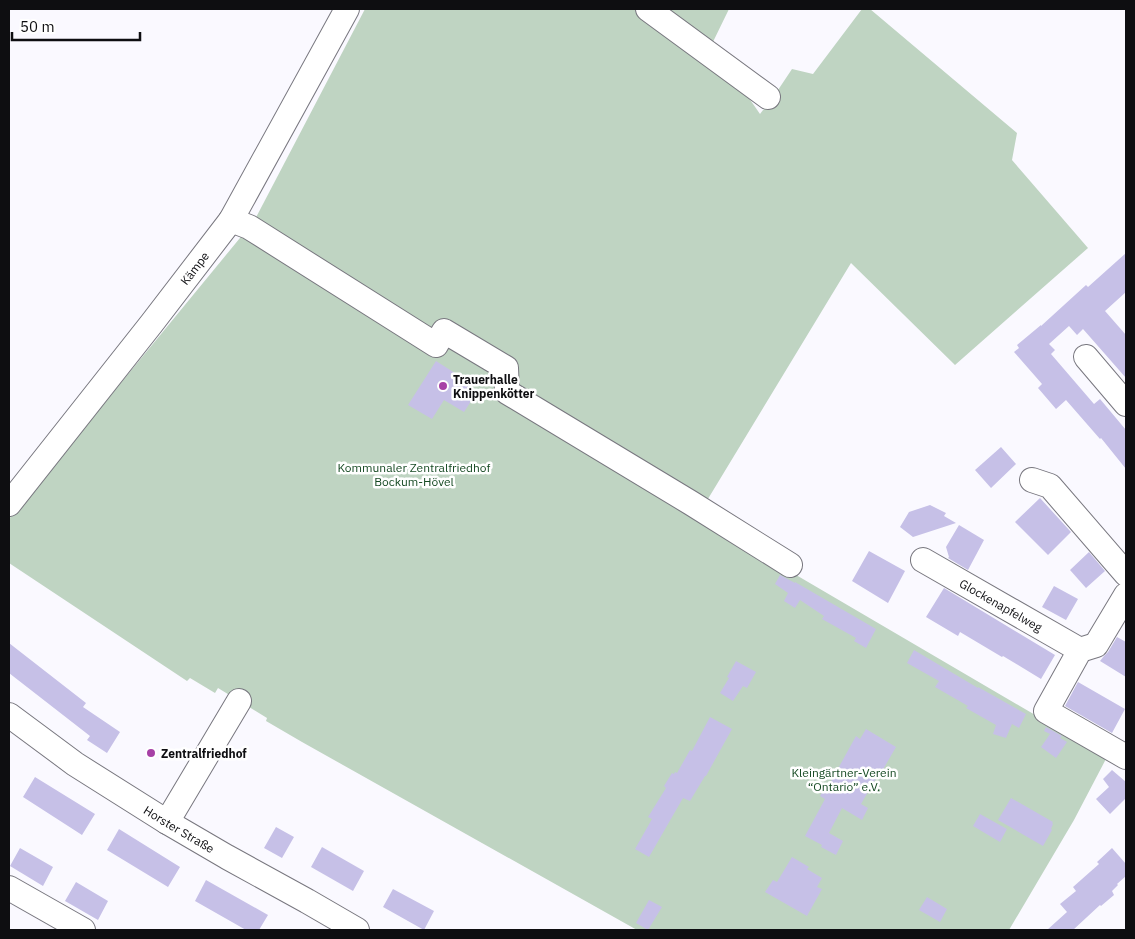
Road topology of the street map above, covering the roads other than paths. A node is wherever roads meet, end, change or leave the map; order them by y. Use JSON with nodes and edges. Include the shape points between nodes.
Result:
{"nodes":[{"id":1,"x":346,"y":9,"type":"edge"},
{"id":2,"x":648,"y":9,"type":"edge"},
{"id":3,"x":768,"y":97,"type":"dead end"},
{"id":4,"x":231,"y":220,"type":"junction"},
{"id":5,"x":1086,"y":357,"type":"dead end"},
{"id":6,"x":1126,"y":404,"type":"edge"},
{"id":7,"x":1032,"y":480,"type":"dead end"},
{"id":8,"x":9,"y":504,"type":"edge"},
{"id":9,"x":923,"y":560,"type":"dead end"},
{"id":10,"x":790,"y":565,"type":"dead end"},
{"id":11,"x":1126,"y":574,"type":"edge"},
{"id":12,"x":1126,"y":595,"type":"edge"},
{"id":13,"x":1080,"y":650,"type":"junction"},
{"id":14,"x":239,"y":701,"type":"dead end"},
{"id":15,"x":9,"y":715,"type":"edge"},
{"id":16,"x":1126,"y":757,"type":"edge"},
{"id":17,"x":167,"y":822,"type":"junction"},
{"id":18,"x":9,"y":888,"type":"edge"},
{"id":19,"x":78,"y":929,"type":"edge"},
{"id":20,"x":357,"y":930,"type":"edge"}],
"edges":[{"from":1,"to":4,"type":"street","name":"Kämpe"},
{"from":2,"to":3,"type":"street"},
{"from":4,"to":8,"type":"street","name":"Kämpe"},
{"from":4,"to":10,"type":"street","via":[[249,227],[260,224],[436,345],[444,331],[506,368],[507,392]]},
{"from":5,"to":6,"type":"street"},
{"from":7,"to":11,"type":"street","via":[[1050,486]]},
{"from":9,"to":13,"type":"street","name":"Glockenapfelweg"},
{"from":12,"to":13,"type":"street","via":[[1096,645]]},
{"from":13,"to":16,"type":"street","via":[[1046,711]]},
{"from":14,"to":17,"type":"street"},
{"from":15,"to":17,"type":"street","name":"Horster Straße","via":[[75,764]]},
{"from":17,"to":20,"type":"street","name":"Horster Straße"},
{"from":18,"to":19,"type":"street"}]}
